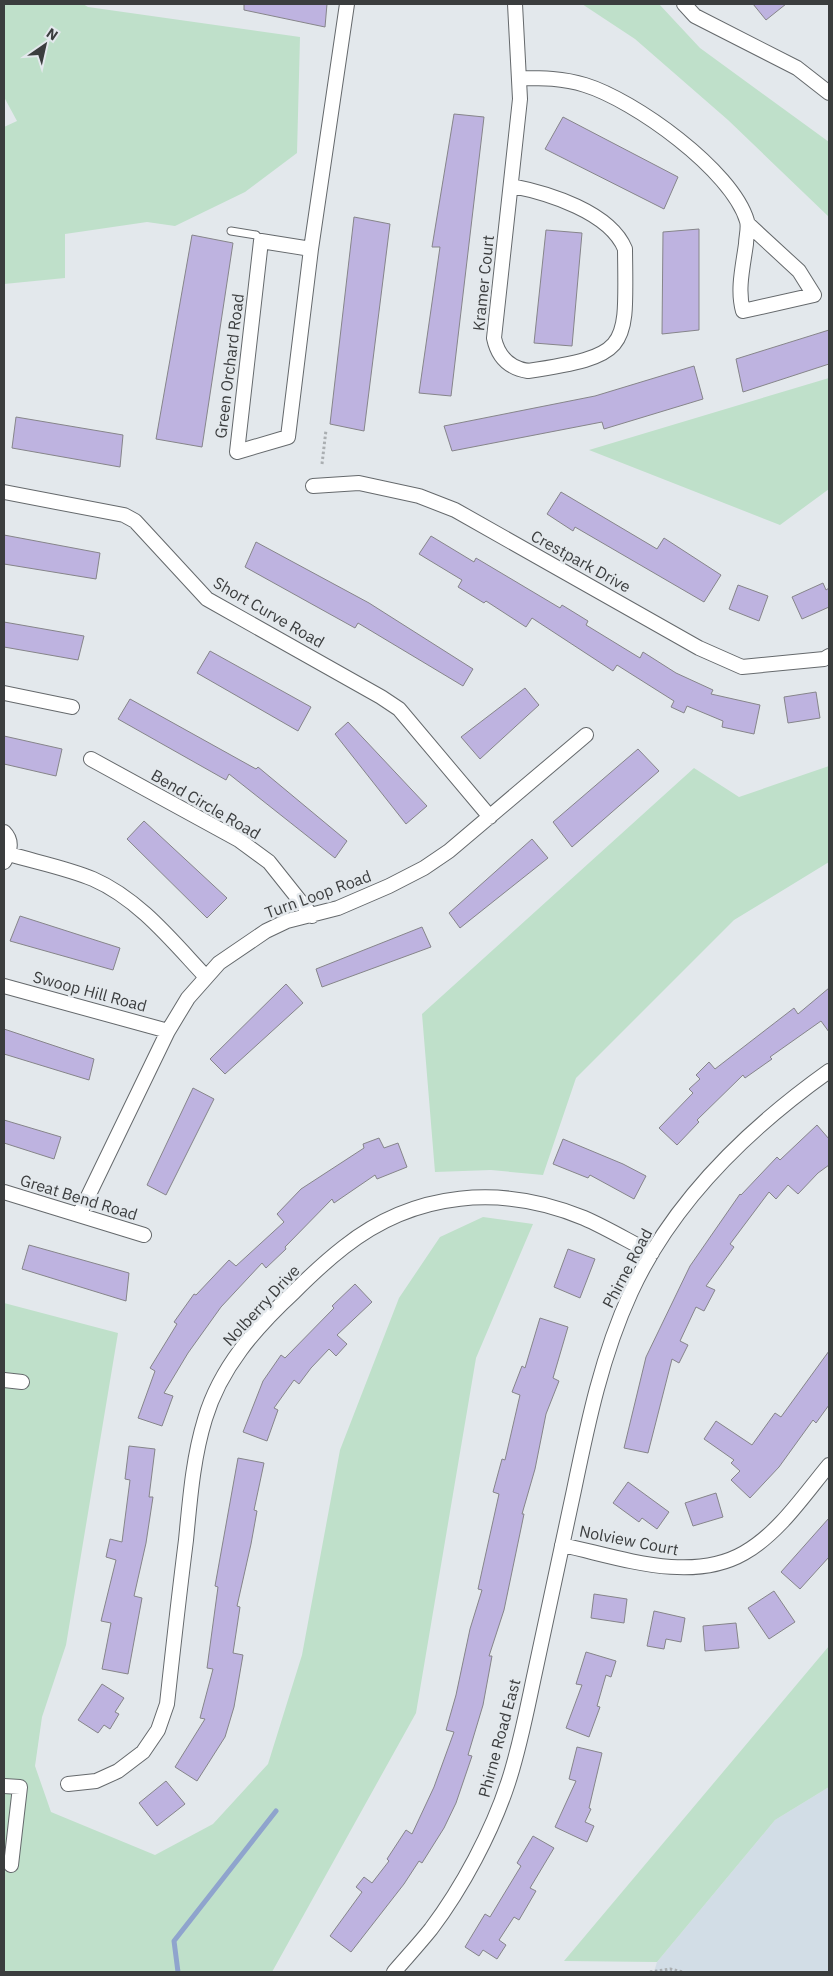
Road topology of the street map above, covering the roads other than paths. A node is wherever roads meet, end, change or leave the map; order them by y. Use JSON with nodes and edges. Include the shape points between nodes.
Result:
{"nodes":[{"id":1,"x":347,"y":4,"type":"edge"},
{"id":2,"x":515,"y":4,"type":"edge"},
{"id":3,"x":684,"y":4,"type":"edge"},
{"id":4,"x":520,"y":78,"type":"junction"},
{"id":5,"x":829,"y":93,"type":"edge"},
{"id":6,"x":512,"y":186,"type":"junction"},
{"id":7,"x":748,"y":224,"type":"junction"},
{"id":8,"x":230,"y":231,"type":"dead end"},
{"id":9,"x":261,"y":241,"type":"junction"},
{"id":10,"x":311,"y":249,"type":"junction"},
{"id":11,"x":313,"y":486,"type":"dead end"},
{"id":12,"x":4,"y":492,"type":"edge"},
{"id":13,"x":829,"y":656,"type":"edge"},
{"id":14,"x":4,"y":693,"type":"edge"},
{"id":15,"x":72,"y":707,"type":"dead end"},
{"id":16,"x":586,"y":735,"type":"dead end"},
{"id":17,"x":91,"y":759,"type":"dead end"},
{"id":18,"x":490,"y":817,"type":"junction"},
{"id":19,"x":4,"y":832,"type":"edge"},
{"id":20,"x":6,"y":858,"type":"edge"},
{"id":21,"x":312,"y":916,"type":"junction"},
{"id":22,"x":206,"y":977,"type":"junction"},
{"id":23,"x":4,"y":986,"type":"edge"},
{"id":24,"x":168,"y":1030,"type":"junction"},
{"id":25,"x":829,"y":1071,"type":"edge"},
{"id":26,"x":4,"y":1192,"type":"edge"},
{"id":27,"x":79,"y":1215,"type":"junction"},
{"id":28,"x":144,"y":1235,"type":"dead end"},
{"id":29,"x":652,"y":1253,"type":"junction"},
{"id":30,"x":4,"y":1380,"type":"edge"},
{"id":31,"x":22,"y":1382,"type":"dead end"},
{"id":32,"x":829,"y":1465,"type":"edge"},
{"id":33,"x":562,"y":1545,"type":"junction"},
{"id":34,"x":68,"y":1784,"type":"dead end"},
{"id":35,"x":4,"y":1786,"type":"edge"},
{"id":36,"x":11,"y":1865,"type":"dead end"},
{"id":37,"x":394,"y":1972,"type":"edge"}],
"edges":[{"from":1,"to":10,"type":"street","name":"Green Orchard Road"},
{"from":2,"to":4,"type":"street","name":"Kramer Court"},
{"from":3,"to":5,"type":"street","via":[[695,16],[797,68]]},
{"from":4,"to":6,"type":"street","name":"Kramer Court"},
{"from":4,"to":7,"type":"street","via":[[554,78],[585,85],[639,111],[719,175],[740,202]]},
{"from":6,"to":6,"type":"street","name":"Kramer Court","via":[[494,338],[496,347],[510,365],[528,371],[595,358],[616,343],[626,317],[625,249],[621,239],[593,215],[542,193]]},
{"from":7,"to":7,"type":"street","via":[[739,298],[743,311],[814,295],[799,271]]},
{"from":8,"to":9,"type":"lane","via":[[256,235]]},
{"from":9,"to":10,"type":"street"},
{"from":9,"to":10,"type":"street","name":"Green Orchard Road","via":[[237,452],[288,437]]},
{"from":11,"to":13,"type":"street","name":"Crestpark Drive","via":[[359,483],[419,496],[455,510],[700,648],[742,667]]},
{"from":12,"to":18,"type":"street","name":"Short Curve Road","via":[[124,515],[135,520],[207,600],[381,696],[399,710]]},
{"from":14,"to":15,"type":"street"},
{"from":16,"to":18,"type":"street","name":"Turn Loop Road"},
{"from":17,"to":21,"type":"street","name":"Bend Circle Road","via":[[239,840],[269,862]]},
{"from":18,"to":21,"type":"street","name":"Turn Loop Road","via":[[424,868],[363,898]]},
{"from":19,"to":20,"type":"street","via":[[10,844]]},
{"from":20,"to":22,"type":"street","via":[[93,879],[121,895],[151,919]]},
{"from":21,"to":22,"type":"street","name":"Turn Loop Road","via":[[266,931],[241,946]]},
{"from":22,"to":24,"type":"street","name":"Turn Loop Road"},
{"from":23,"to":24,"type":"street","name":"Swoop Hill Road"},
{"from":24,"to":27,"type":"street","name":"Turn Loop Road"},
{"from":25,"to":29,"type":"street","name":"Phirne Road","via":[[771,1114],[719,1166],[683,1206]]},
{"from":26,"to":27,"type":"street","name":"Great Bend Road"},
{"from":27,"to":28,"type":"street","name":"Great Bend Road"},
{"from":29,"to":33,"type":"street","name":"Phirne Road","via":[[614,1331],[600,1373]]},
{"from":29,"to":34,"type":"street","name":"Nolberry Drive","via":[[584,1219],[547,1206],[505,1197],[476,1197],[448,1200],[378,1225],[345,1246],[318,1269],[245,1344],[227,1369],[205,1417],[192,1481],[167,1704],[158,1730],[143,1752],[118,1771],[96,1781]]},
{"from":30,"to":31,"type":"street"},
{"from":32,"to":33,"type":"street","name":"Nolview Court","via":[[778,1525],[745,1552],[714,1565],[677,1568]]},
{"from":33,"to":37,"type":"street","name":"Phirne Road East","via":[[524,1724],[500,1805],[477,1853],[445,1907]]},
{"from":35,"to":36,"type":"street","via":[[20,1787]]}]}
